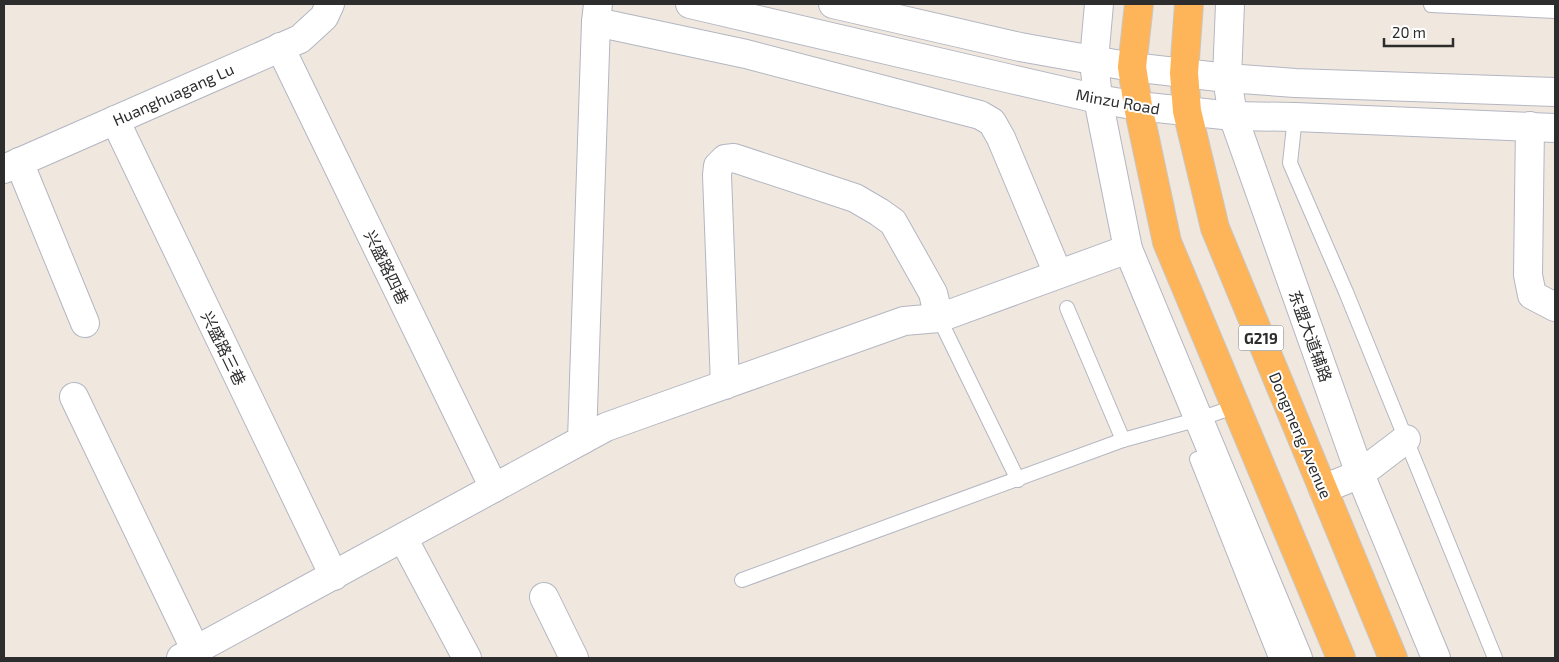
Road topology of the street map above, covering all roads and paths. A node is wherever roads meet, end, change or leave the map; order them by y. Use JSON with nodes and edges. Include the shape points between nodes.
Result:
{"nodes":[{"id":1,"x":330,"y":4,"type":"edge"},
{"id":2,"x":690,"y":4,"type":"edge"},
{"id":3,"x":833,"y":4,"type":"edge"},
{"id":4,"x":1099,"y":4,"type":"edge"},
{"id":5,"x":1138,"y":4,"type":"edge"},
{"id":6,"x":1189,"y":4,"type":"edge"},
{"id":7,"x":1230,"y":4,"type":"edge"},
{"id":8,"x":1431,"y":5,"type":"dead end"},
{"id":9,"x":1555,"y":11,"type":"edge"},
{"id":10,"x":597,"y":13,"type":"edge"},
{"id":11,"x":280,"y":47,"type":"junction"},
{"id":12,"x":1094,"y":60,"type":"junction"},
{"id":13,"x":1132,"y":67,"type":"junction"},
{"id":14,"x":1184,"y":73,"type":"junction"},
{"id":15,"x":1227,"y":78,"type":"junction"},
{"id":16,"x":1555,"y":92,"type":"edge"},
{"id":17,"x":1098,"y":99,"type":"junction"},
{"id":18,"x":1138,"y":106,"type":"junction"},
{"id":19,"x":1187,"y":111,"type":"junction"},
{"id":20,"x":1233,"y":116,"type":"junction"},
{"id":21,"x":1295,"y":117,"type":"junction"},
{"id":22,"x":115,"y":120,"type":"junction"},
{"id":23,"x":1543,"y":127,"type":"edge"},
{"id":24,"x":12,"y":165,"type":"edge"},
{"id":25,"x":1128,"y":249,"type":"junction"},
{"id":26,"x":1058,"y":274,"type":"junction"},
{"id":27,"x":1555,"y":307,"type":"edge"},
{"id":28,"x":1067,"y":308,"type":"dead end"},
{"id":29,"x":939,"y":318,"type":"junction"},
{"id":30,"x":85,"y":323,"type":"dead end"},
{"id":31,"x":725,"y":385,"type":"junction"},
{"id":32,"x":74,"y":397,"type":"dead end"},
{"id":33,"x":1237,"y":406,"type":"junction"},
{"id":34,"x":1199,"y":419,"type":"junction"},
{"id":35,"x":1406,"y":439,"type":"junction"},
{"id":36,"x":582,"y":440,"type":"junction"},
{"id":37,"x":1123,"y":440,"type":"junction"},
{"id":38,"x":1196,"y":459,"type":"dead end"},
{"id":39,"x":1360,"y":474,"type":"junction"},
{"id":40,"x":1018,"y":480,"type":"junction"},
{"id":41,"x":494,"y":488,"type":"junction"},
{"id":42,"x":1323,"y":489,"type":"junction"},
{"id":43,"x":403,"y":538,"type":"junction"},
{"id":44,"x":334,"y":576,"type":"junction"},
{"id":45,"x":742,"y":580,"type":"dead end"},
{"id":46,"x":544,"y":598,"type":"dead end"},
{"id":47,"x":188,"y":654,"type":"edge"},
{"id":48,"x":467,"y":658,"type":"edge"},
{"id":49,"x":574,"y":658,"type":"edge"},
{"id":50,"x":1276,"y":658,"type":"edge"},
{"id":51,"x":1298,"y":658,"type":"edge"},
{"id":52,"x":1341,"y":658,"type":"edge"},
{"id":53,"x":1394,"y":658,"type":"edge"},
{"id":54,"x":1436,"y":658,"type":"edge"},
{"id":55,"x":1496,"y":658,"type":"edge"}],
"edges":[{"from":1,"to":11,"type":"street","name":"Huanghuagang Lu","via":[[324,17],[300,39]]},
{"from":2,"to":17,"type":"street","name":"Minzu Road"},
{"from":3,"to":12,"type":"street","via":[[1020,47]]},
{"from":4,"to":12,"type":"street"},
{"from":5,"to":13,"type":"highway","number":"G219"},
{"from":6,"to":14,"type":"highway","name":"Dongmeng Avenue","number":"G219"},
{"from":7,"to":15,"type":"street","name":"东盟大道辅路"},
{"from":8,"to":9,"type":"lane"},
{"from":10,"to":26,"type":"street","via":[[980,115],[992,122],[1000,138]]},
{"from":10,"to":36,"type":"street"},
{"from":11,"to":22,"type":"street","name":"Huanghuagang Lu"},
{"from":11,"to":41,"type":"street","name":"兴盛路四巷"},
{"from":12,"to":13,"type":"street"},
{"from":12,"to":17,"type":"street"},
{"from":13,"to":14,"type":"street"},
{"from":13,"to":18,"type":"highway","number":"G219"},
{"from":14,"to":15,"type":"street"},
{"from":14,"to":19,"type":"highway","name":"Dongmeng Avenue","number":"G219"},
{"from":15,"to":16,"type":"street"},
{"from":15,"to":20,"type":"street","name":"东盟大道辅路"},
{"from":17,"to":18,"type":"street","name":"Minzu Road"},
{"from":17,"to":25,"type":"street"},
{"from":18,"to":19,"type":"street","name":"Minzu Road"},
{"from":18,"to":33,"type":"highway","number":"G219","via":[[1168,242]]},
{"from":19,"to":20,"type":"street","name":"Minzu Road"},
{"from":19,"to":42,"type":"highway","name":"Dongmeng Avenue","number":"G219","via":[[1215,228]]},
{"from":20,"to":21,"type":"street","name":"Minzu Road"},
{"from":20,"to":39,"type":"street","name":"东盟大道辅路"},
{"from":21,"to":23,"type":"street","name":"Minzu Road"},
{"from":21,"to":35,"type":"lane","via":[[1290,164]]},
{"from":22,"to":24,"type":"street","name":"Huanghuagang Lu"},
{"from":22,"to":44,"type":"street","name":"兴盛路三巷"},
{"from":23,"to":27,"type":"street","via":[[1528,275],[1532,295]]},
{"from":24,"to":30,"type":"street"},
{"from":25,"to":26,"type":"street"},
{"from":25,"to":34,"type":"street"},
{"from":26,"to":29,"type":"street"},
{"from":28,"to":37,"type":"lane"},
{"from":29,"to":31,"type":"street","via":[[904,321]]},
{"from":29,"to":31,"type":"street","via":[[933,294],[893,222],[836,190],[725,158],[718,166]]},
{"from":29,"to":40,"type":"lane"},
{"from":31,"to":36,"type":"street","via":[[614,424]]},
{"from":32,"to":47,"type":"street"},
{"from":33,"to":34,"type":"lane"},
{"from":33,"to":52,"type":"highway","number":"G219"},
{"from":34,"to":37,"type":"lane"},
{"from":34,"to":51,"type":"street"},
{"from":35,"to":39,"type":"street"},
{"from":35,"to":55,"type":"lane"},
{"from":36,"to":41,"type":"street"},
{"from":37,"to":40,"type":"lane"},
{"from":38,"to":50,"type":"lane"},
{"from":39,"to":42,"type":"street"},
{"from":39,"to":54,"type":"street","name":"东盟大道辅路"},
{"from":40,"to":45,"type":"lane"},
{"from":41,"to":43,"type":"street"},
{"from":42,"to":53,"type":"highway","name":"Dongmeng Avenue","number":"G219"},
{"from":43,"to":44,"type":"street"},
{"from":43,"to":48,"type":"street"},
{"from":44,"to":47,"type":"street"},
{"from":46,"to":49,"type":"street"}]}
